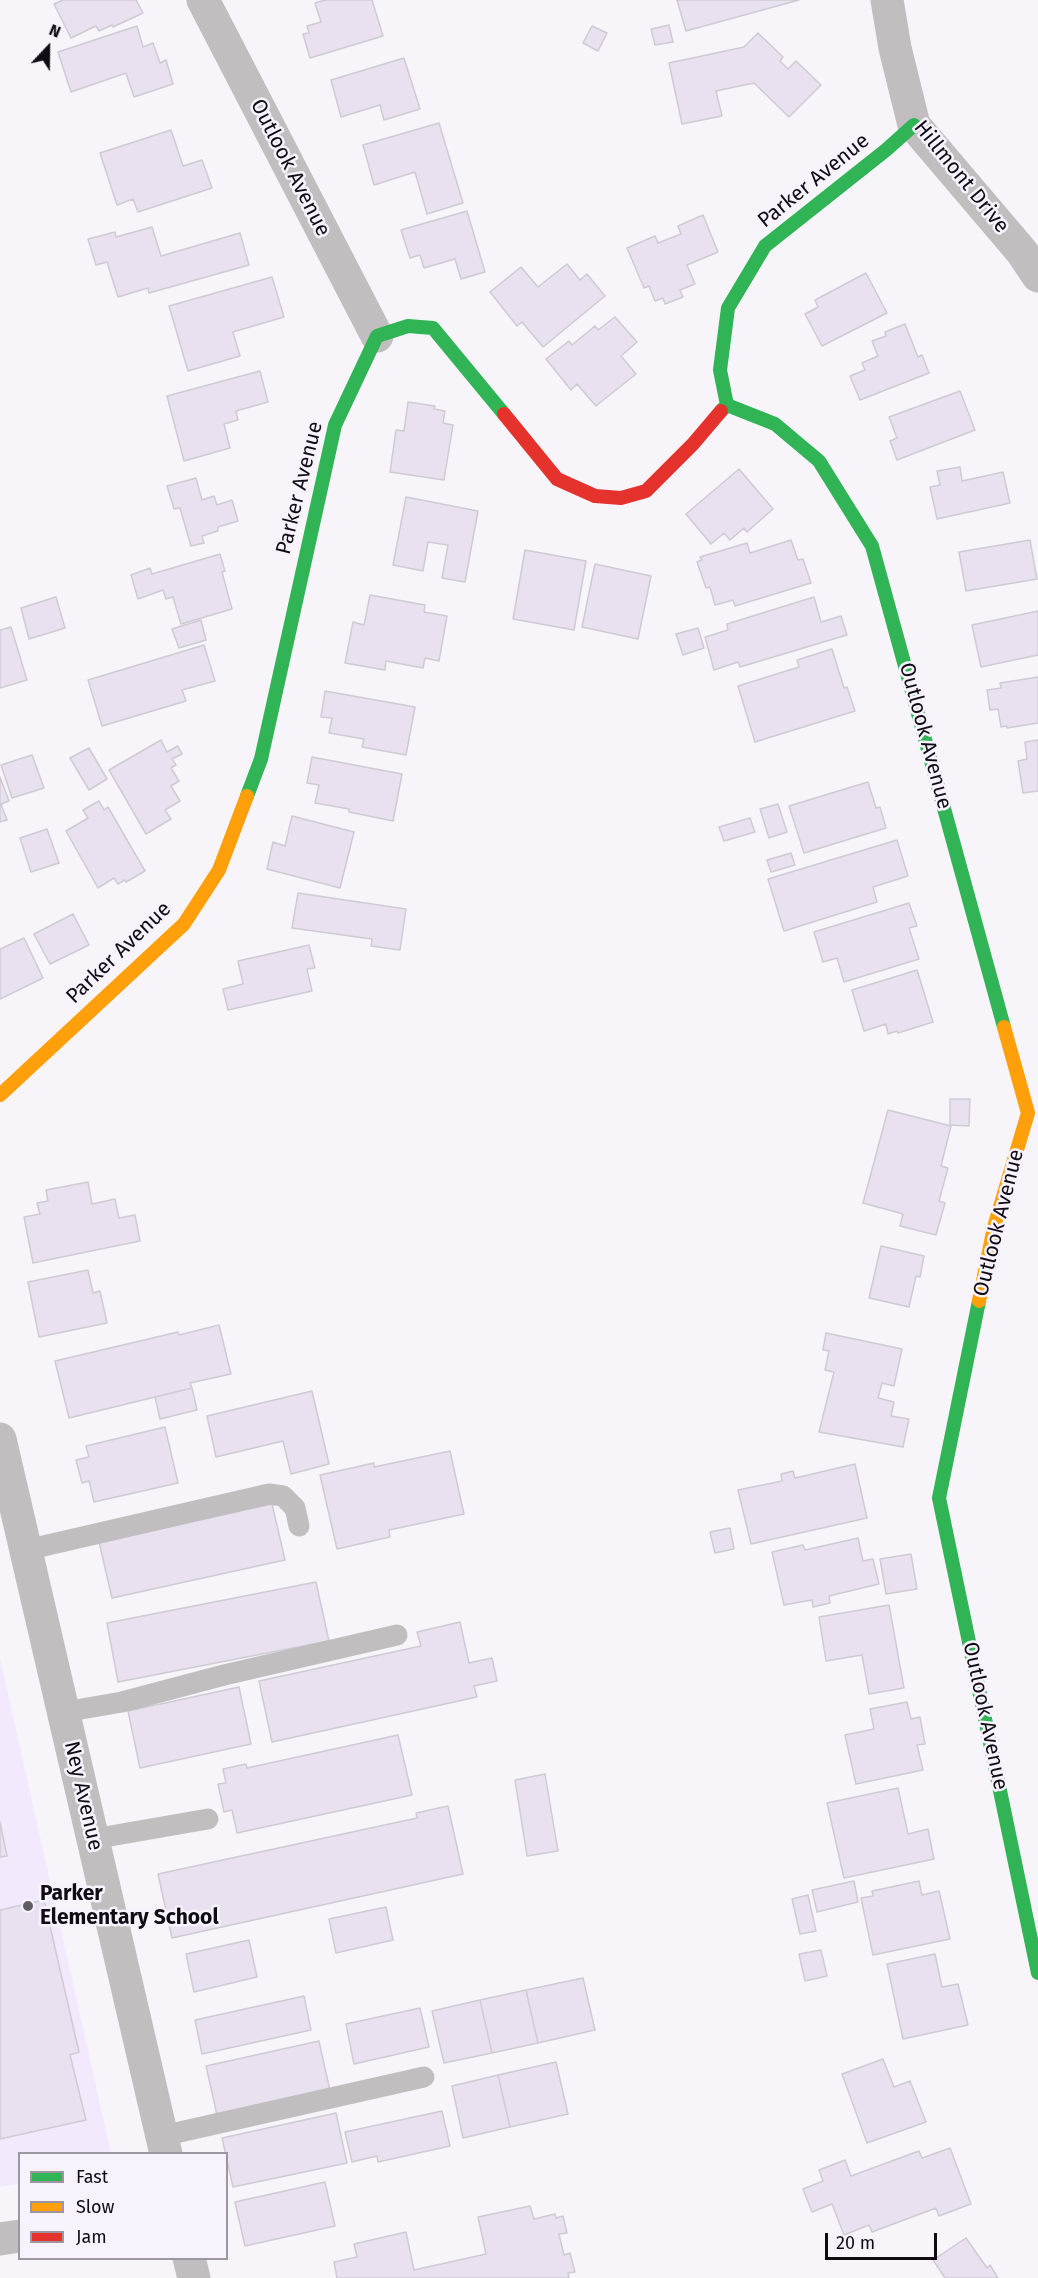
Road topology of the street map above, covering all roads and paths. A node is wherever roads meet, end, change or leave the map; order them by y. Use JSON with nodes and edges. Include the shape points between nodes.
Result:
{"nodes":[{"id":1,"x":203,"y":0,"type":"edge"},
{"id":2,"x":887,"y":0,"type":"edge"},
{"id":3,"x":914,"y":125,"type":"junction"},
{"id":4,"x":1038,"y":276,"type":"edge"},
{"id":5,"x":377,"y":336,"type":"junction"},
{"id":6,"x":727,"y":405,"type":"junction"},
{"id":7,"x":0,"y":1095,"type":"edge"},
{"id":8,"x":0,"y":1439,"type":"edge"},
{"id":9,"x":299,"y":1526,"type":"dead end"},
{"id":10,"x":26,"y":1550,"type":"junction"},
{"id":11,"x":397,"y":1635,"type":"dead end"},
{"id":12,"x":64,"y":1712,"type":"junction"},
{"id":13,"x":208,"y":1819,"type":"dead end"},
{"id":14,"x":93,"y":1839,"type":"junction"},
{"id":15,"x":1038,"y":1973,"type":"edge"},
{"id":16,"x":424,"y":2077,"type":"dead end"},
{"id":17,"x":164,"y":2145,"type":"edge"},
{"id":18,"x":18,"y":2236,"type":"edge"},
{"id":19,"x":0,"y":2239,"type":"edge"},
{"id":20,"x":189,"y":2260,"type":"edge"},
{"id":21,"x":194,"y":2278,"type":"edge"}],
"edges":[{"from":1,"to":5,"type":"street","name":"Outlook Avenue"},
{"from":2,"to":3,"type":"street","name":"Hillmont Drive"},
{"from":3,"to":4,"type":"street","name":"Hillmont Drive"},
{"from":3,"to":6,"type":"street","name":"Parker Avenue","via":[[765,246],[728,308],[720,370]]},
{"from":5,"to":6,"type":"street","via":[[408,326],[433,328],[557,479],[595,496],[621,498],[646,491]]},
{"from":5,"to":7,"type":"street","name":"Parker Avenue","via":[[335,424],[261,759],[219,870],[184,924]]},
{"from":6,"to":15,"type":"street","name":"Outlook Avenue","via":[[775,424],[819,461],[872,546],[1028,1113],[994,1227],[939,1498]]},
{"from":8,"to":10,"type":"street","name":"Ney Avenue"},
{"from":9,"to":10,"type":"lane","via":[[295,1508],[283,1496],[269,1494]]},
{"from":10,"to":12,"type":"street","name":"Ney Avenue"},
{"from":11,"to":12,"type":"lane"},
{"from":12,"to":14,"type":"street","name":"Ney Avenue"},
{"from":13,"to":14,"type":"lane"},
{"from":14,"to":17,"type":"street","name":"Ney Avenue"},
{"from":16,"to":17,"type":"lane"},
{"from":18,"to":19,"type":"street"},
{"from":20,"to":21,"type":"street"}]}
